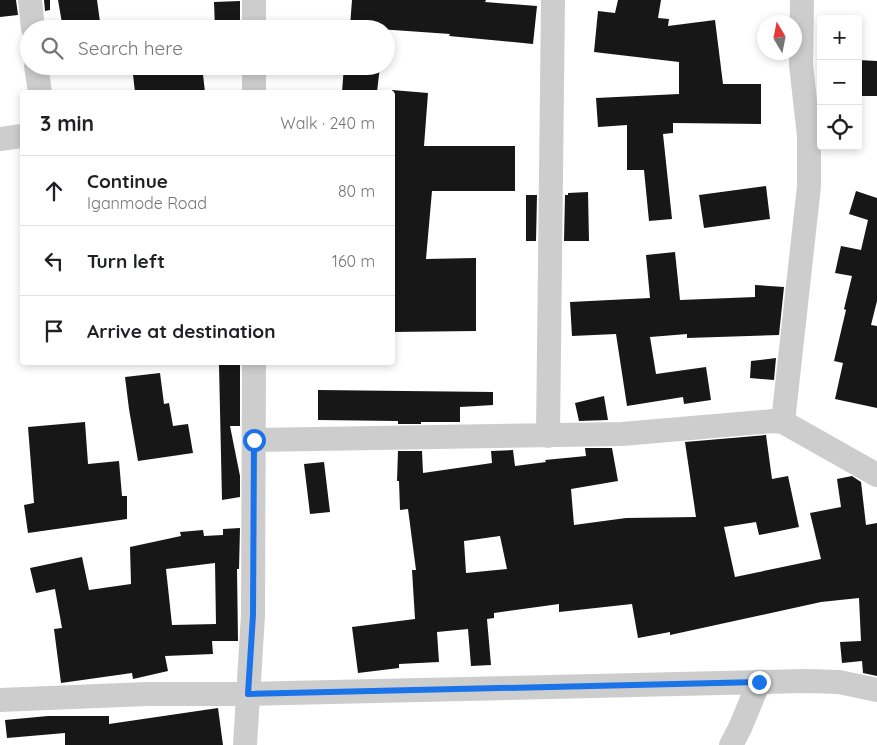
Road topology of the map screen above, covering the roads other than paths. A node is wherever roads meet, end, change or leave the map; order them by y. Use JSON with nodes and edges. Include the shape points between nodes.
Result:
{"nodes":[{"id":1,"x":30,"y":0,"type":"edge"},
{"id":2,"x":254,"y":0,"type":"edge"},
{"id":3,"x":553,"y":0,"type":"edge"},
{"id":4,"x":802,"y":0,"type":"edge"},
{"id":5,"x":32,"y":20,"type":"edge"},
{"id":6,"x":254,"y":20,"type":"edge"},
{"id":7,"x":37,"y":75,"type":"edge"},
{"id":8,"x":254,"y":75,"type":"edge"},
{"id":9,"x":40,"y":90,"type":"edge"},
{"id":10,"x":254,"y":90,"type":"edge"},
{"id":11,"x":20,"y":136,"type":"edge"},
{"id":12,"x":0,"y":139,"type":"edge"},
{"id":13,"x":254,"y":365,"type":"edge"},
{"id":14,"x":783,"y":422,"type":"junction"},
{"id":15,"x":548,"y":436,"type":"junction"},
{"id":16,"x":254,"y":440,"type":"junction"},
{"id":17,"x":877,"y":475,"type":"edge"},
{"id":18,"x":759,"y":682,"type":"junction"},
{"id":19,"x":877,"y":690,"type":"edge"},
{"id":20,"x":248,"y":694,"type":"junction"},
{"id":21,"x":0,"y":700,"type":"edge"},
{"id":22,"x":245,"y":745,"type":"edge"},
{"id":23,"x":731,"y":745,"type":"edge"}],
"edges":[{"from":1,"to":5,"type":"street"},
{"from":2,"to":6,"type":"street"},
{"from":3,"to":15,"type":"street"},
{"from":4,"to":14,"type":"street","via":[[801,65],[809,136],[809,186]]},
{"from":7,"to":9,"type":"street"},
{"from":8,"to":10,"type":"street"},
{"from":11,"to":12,"type":"street"},
{"from":13,"to":16,"type":"street"},
{"from":14,"to":15,"type":"street"},
{"from":14,"to":17,"type":"street"},
{"from":15,"to":16,"type":"street"},
{"from":16,"to":20,"type":"street","via":[[253,615]]},
{"from":18,"to":19,"type":"street","via":[[839,682]]},
{"from":18,"to":20,"type":"street"},
{"from":18,"to":23,"type":"street"},
{"from":20,"to":21,"type":"street"},
{"from":20,"to":22,"type":"street"}]}
